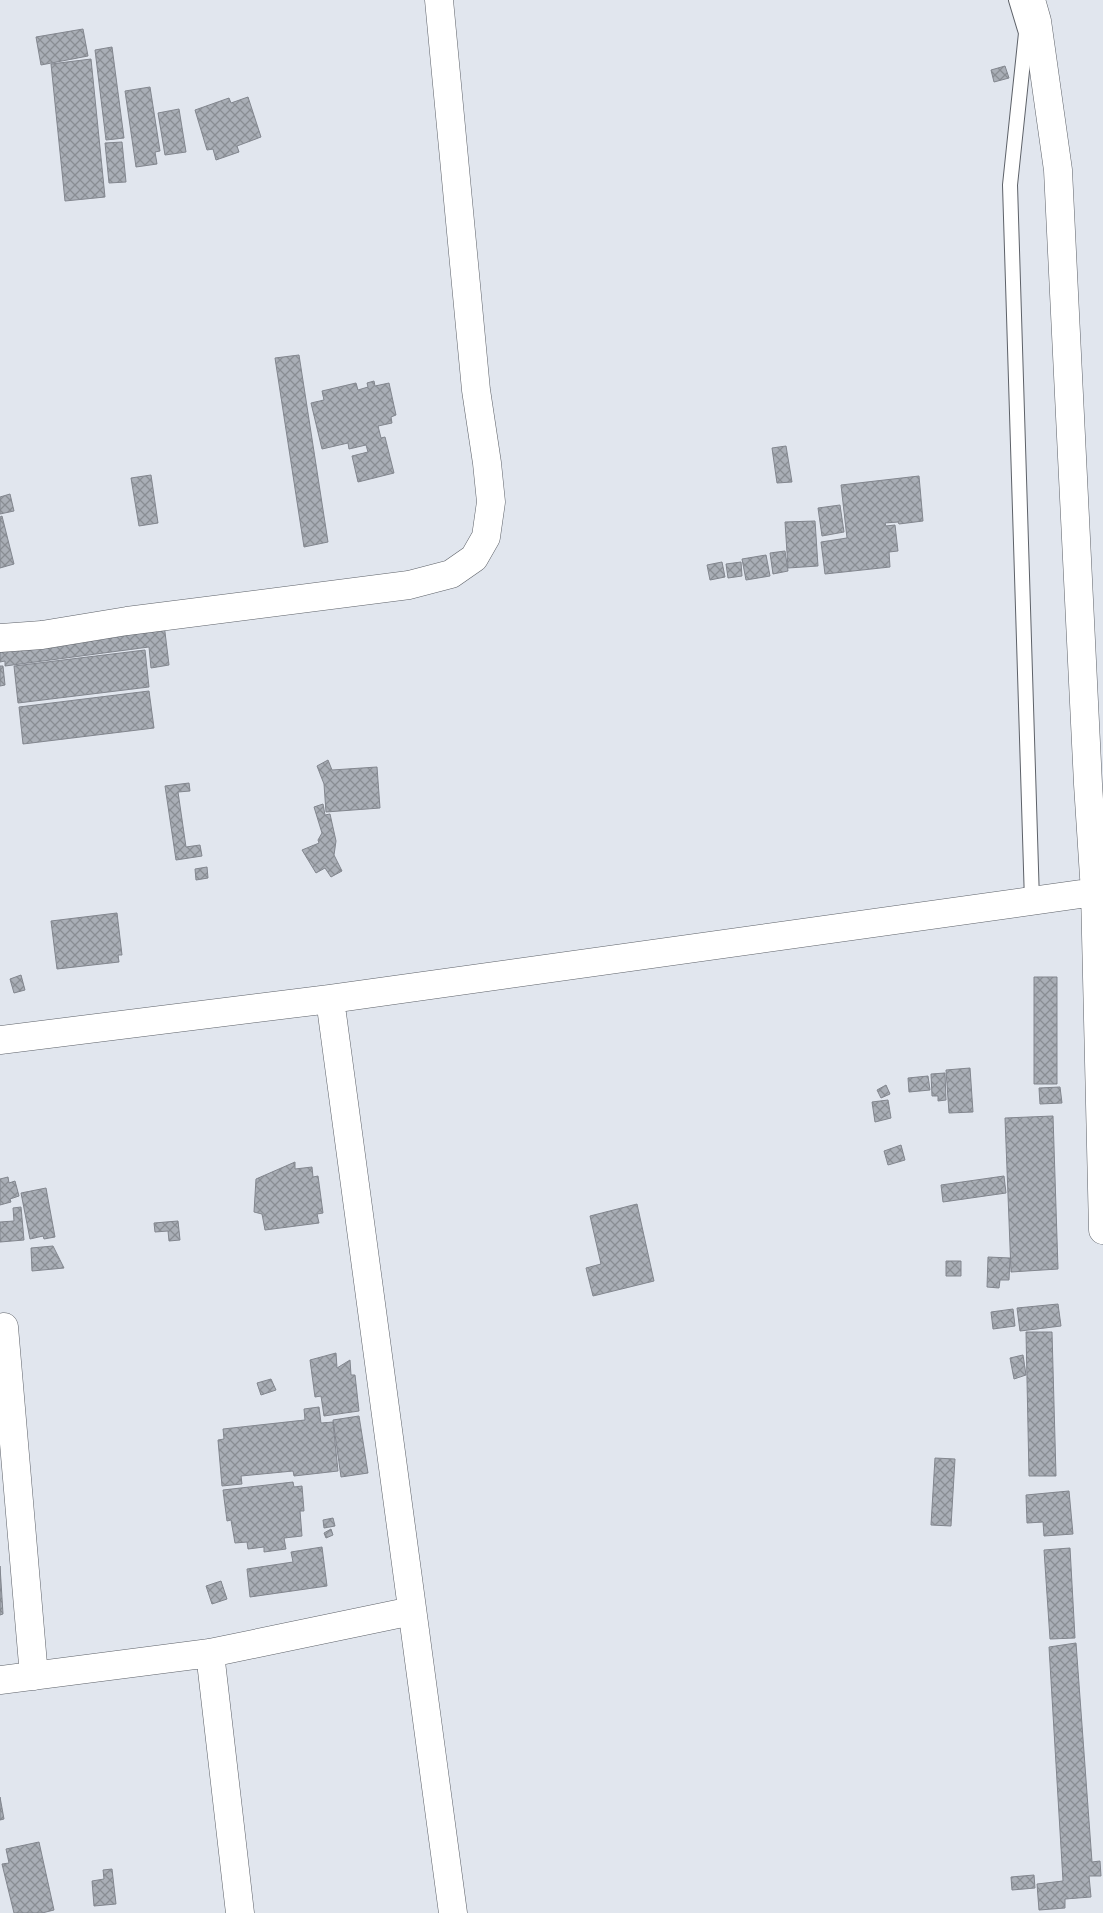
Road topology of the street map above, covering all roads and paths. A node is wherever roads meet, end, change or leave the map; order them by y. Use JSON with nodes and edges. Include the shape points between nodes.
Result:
{"nodes":[{"id":1,"x":439,"y":0,"type":"edge"},
{"id":2,"x":1016,"y":0,"type":"edge"},
{"id":3,"x":1031,"y":0,"type":"edge"},
{"id":4,"x":0,"y":638,"type":"edge"},
{"id":5,"x":1095,"y":892,"type":"junction"},
{"id":6,"x":1032,"y":901,"type":"junction"},
{"id":7,"x":1099,"y":933,"type":"edge"},
{"id":8,"x":330,"y":999,"type":"junction"},
{"id":9,"x":0,"y":1040,"type":"edge"},
{"id":10,"x":1103,"y":1230,"type":"edge"},
{"id":11,"x":4,"y":1327,"type":"dead end"},
{"id":12,"x":412,"y":1611,"type":"junction"},
{"id":13,"x":210,"y":1653,"type":"junction"},
{"id":14,"x":34,"y":1676,"type":"junction"},
{"id":15,"x":0,"y":1680,"type":"edge"},
{"id":16,"x":240,"y":1913,"type":"edge"},
{"id":17,"x":453,"y":1913,"type":"edge"}],
"edges":[{"from":1,"to":4,"type":"street","via":[[476,390],[490,502],[486,537],[474,558],[451,574],[409,585]]},
{"from":2,"to":6,"type":"lane","via":[[1026,33],[1010,185]]},
{"from":3,"to":5,"type":"street","via":[[1037,21],[1058,170]]},
{"from":5,"to":6,"type":"street"},
{"from":5,"to":7,"type":"street"},
{"from":6,"to":8,"type":"street"},
{"from":7,"to":10,"type":"street"},
{"from":8,"to":9,"type":"street"},
{"from":8,"to":12,"type":"street"},
{"from":11,"to":14,"type":"street"},
{"from":12,"to":13,"type":"street"},
{"from":12,"to":17,"type":"street"},
{"from":13,"to":14,"type":"street"},
{"from":13,"to":16,"type":"street"},
{"from":14,"to":15,"type":"street"}]}
